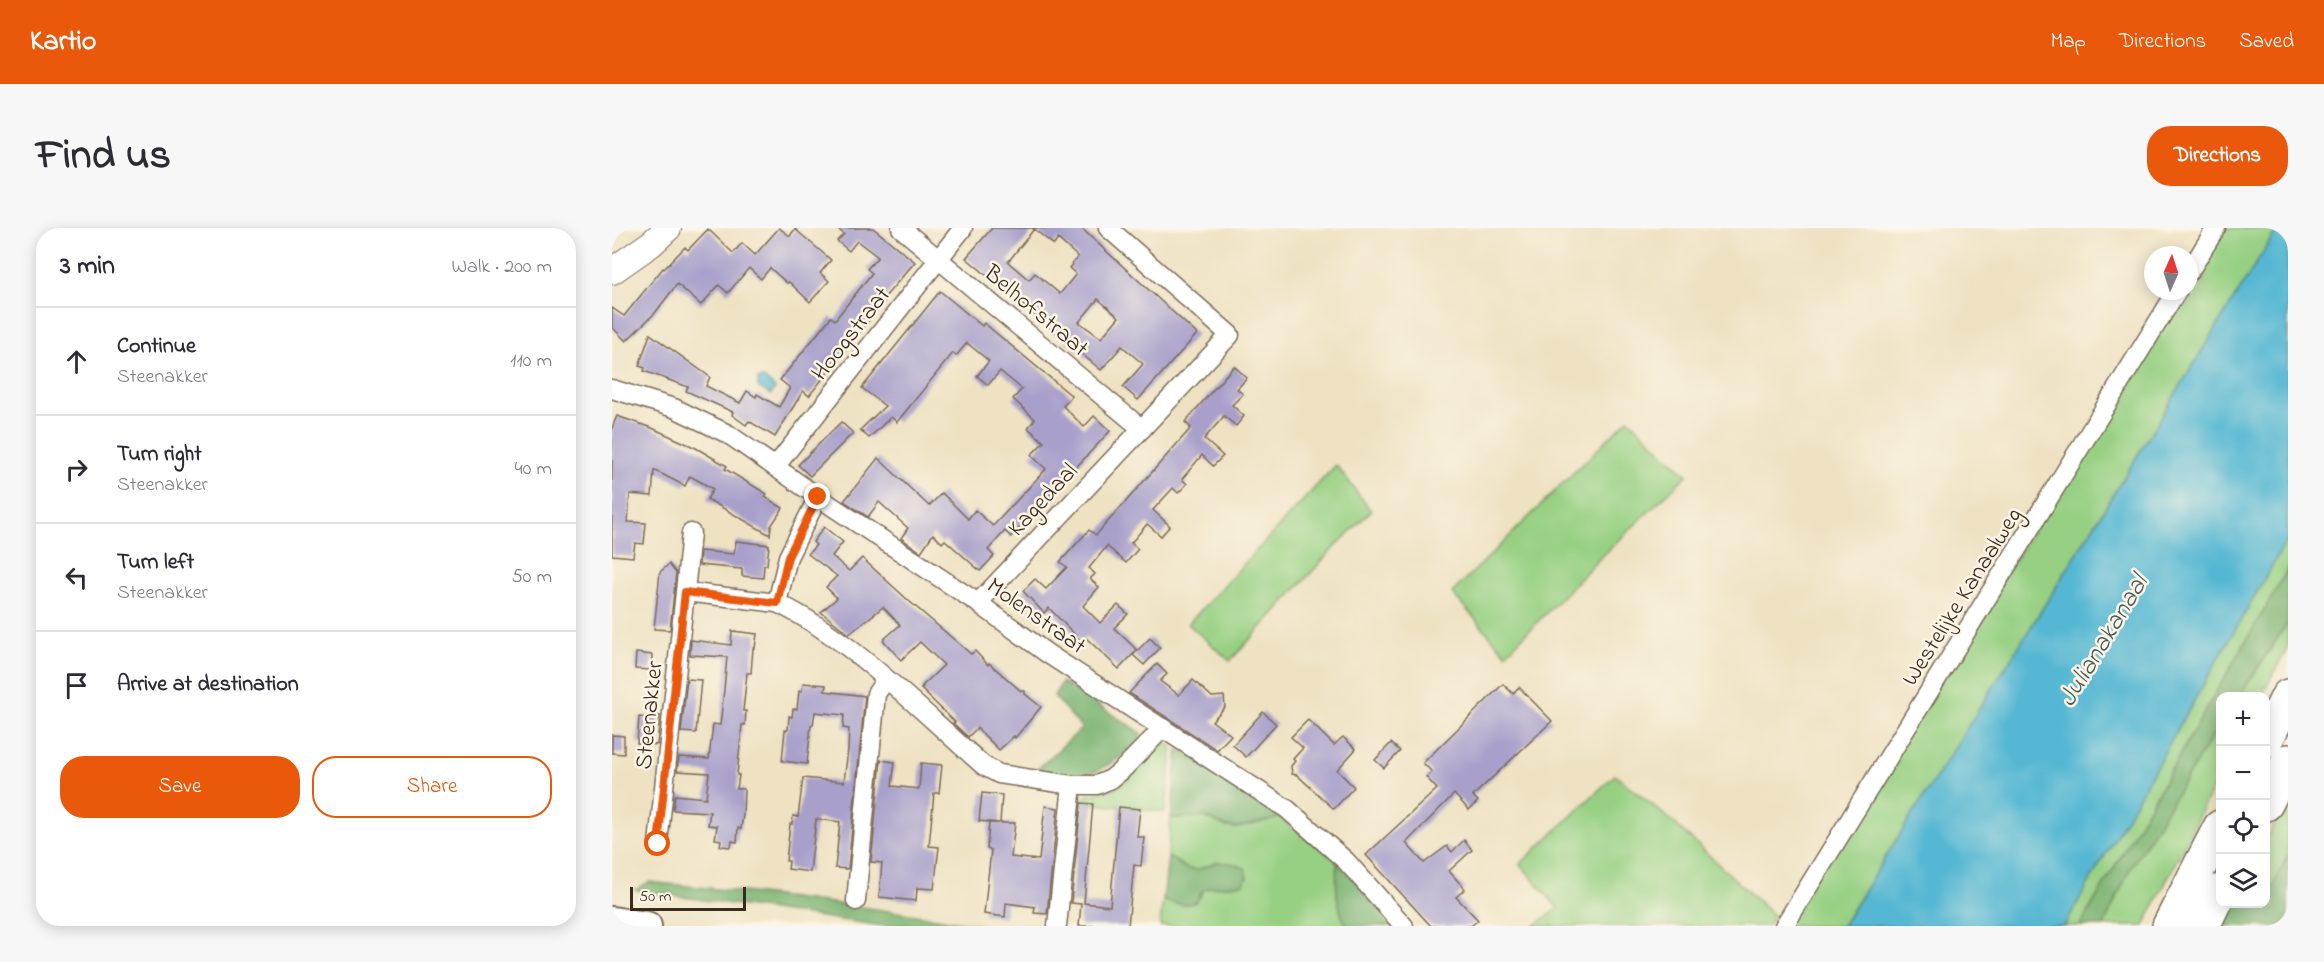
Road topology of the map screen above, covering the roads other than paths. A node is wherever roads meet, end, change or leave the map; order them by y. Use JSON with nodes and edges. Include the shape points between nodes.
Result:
{"nodes":[{"id":1,"x":668,"y":228,"type":"edge"},
{"id":2,"x":901,"y":228,"type":"edge"},
{"id":3,"x":963,"y":228,"type":"edge"},
{"id":4,"x":1108,"y":228,"type":"edge"},
{"id":5,"x":2216,"y":228,"type":"edge"},
{"id":6,"x":2198,"y":257,"type":"edge"},
{"id":7,"x":939,"y":260,"type":"junction"},
{"id":8,"x":612,"y":271,"type":"edge"},
{"id":9,"x":2171,"y":300,"type":"edge"},
{"id":10,"x":612,"y":389,"type":"edge"},
{"id":11,"x":1142,"y":429,"type":"junction"},
{"id":12,"x":775,"y":467,"type":"junction"},
{"id":13,"x":818,"y":497,"type":"junction"},
{"id":14,"x":692,"y":532,"type":"dead end"},
{"id":15,"x":685,"y":592,"type":"junction"},
{"id":16,"x":777,"y":603,"type":"junction"},
{"id":17,"x":978,"y":603,"type":"junction"},
{"id":18,"x":886,"y":679,"type":"junction"},
{"id":19,"x":2288,"y":696,"type":"edge"},
{"id":20,"x":1163,"y":728,"type":"junction"},
{"id":21,"x":2270,"y":730,"type":"edge"},
{"id":22,"x":2288,"y":761,"type":"edge"},
{"id":23,"x":1072,"y":784,"type":"junction"},
{"id":24,"x":2267,"y":800,"type":"edge"},
{"id":25,"x":2216,"y":835,"type":"edge"},
{"id":26,"x":658,"y":844,"type":"dead end"},
{"id":27,"x":2216,"y":899,"type":"edge"},
{"id":28,"x":856,"y":901,"type":"dead end"},
{"id":29,"x":612,"y":921,"type":"edge"},
{"id":30,"x":647,"y":926,"type":"edge"},
{"id":31,"x":1057,"y":926,"type":"edge"},
{"id":32,"x":1404,"y":926,"type":"edge"},
{"id":33,"x":1784,"y":926,"type":"edge"},
{"id":34,"x":2169,"y":926,"type":"edge"},
{"id":35,"x":2203,"y":926,"type":"edge"}],
"edges":[{"from":1,"to":8,"type":"street"},
{"from":2,"to":7,"type":"street","name":"Belhofstraat"},
{"from":3,"to":7,"type":"street","name":"Hoogstraat"},
{"from":4,"to":11,"type":"street","name":"Kagedaal","via":[[1230,335]]},
{"from":5,"to":6,"type":"street"},
{"from":7,"to":11,"type":"street","name":"Belhofstraat"},
{"from":7,"to":12,"type":"street","name":"Hoogstraat"},
{"from":9,"to":33,"type":"street","name":"Westelijke Kanaalweg"},
{"from":10,"to":12,"type":"street","name":"Molenstraat","via":[[674,408],[728,434]]},
{"from":11,"to":17,"type":"street","name":"Kagedaal"},
{"from":12,"to":13,"type":"street","name":"Molenstraat"},
{"from":13,"to":16,"type":"street","via":[[788,557]]},
{"from":13,"to":17,"type":"street","name":"Molenstraat"},
{"from":14,"to":15,"type":"street","name":"Steenakker"},
{"from":15,"to":16,"type":"street"},
{"from":15,"to":26,"type":"street","name":"Steenakker"},
{"from":16,"to":18,"type":"street","via":[[825,631]]},
{"from":17,"to":20,"type":"street","name":"Molenstraat","via":[[1048,654]]},
{"from":18,"to":23,"type":"street","via":[[984,766],[999,774]]},
{"from":18,"to":28,"type":"street","via":[[876,694]]},
{"from":19,"to":21,"type":"highway"},
{"from":20,"to":23,"type":"street","via":[[1111,779],[1097,784]]},
{"from":20,"to":32,"type":"street","name":"Molenstraat","via":[[1287,809],[1346,861]]},
{"from":22,"to":24,"type":"highway"},
{"from":23,"to":31,"type":"street"},
{"from":25,"to":34,"type":"highway"},
{"from":27,"to":35,"type":"highway"},
{"from":29,"to":30,"type":"main road"}]}
